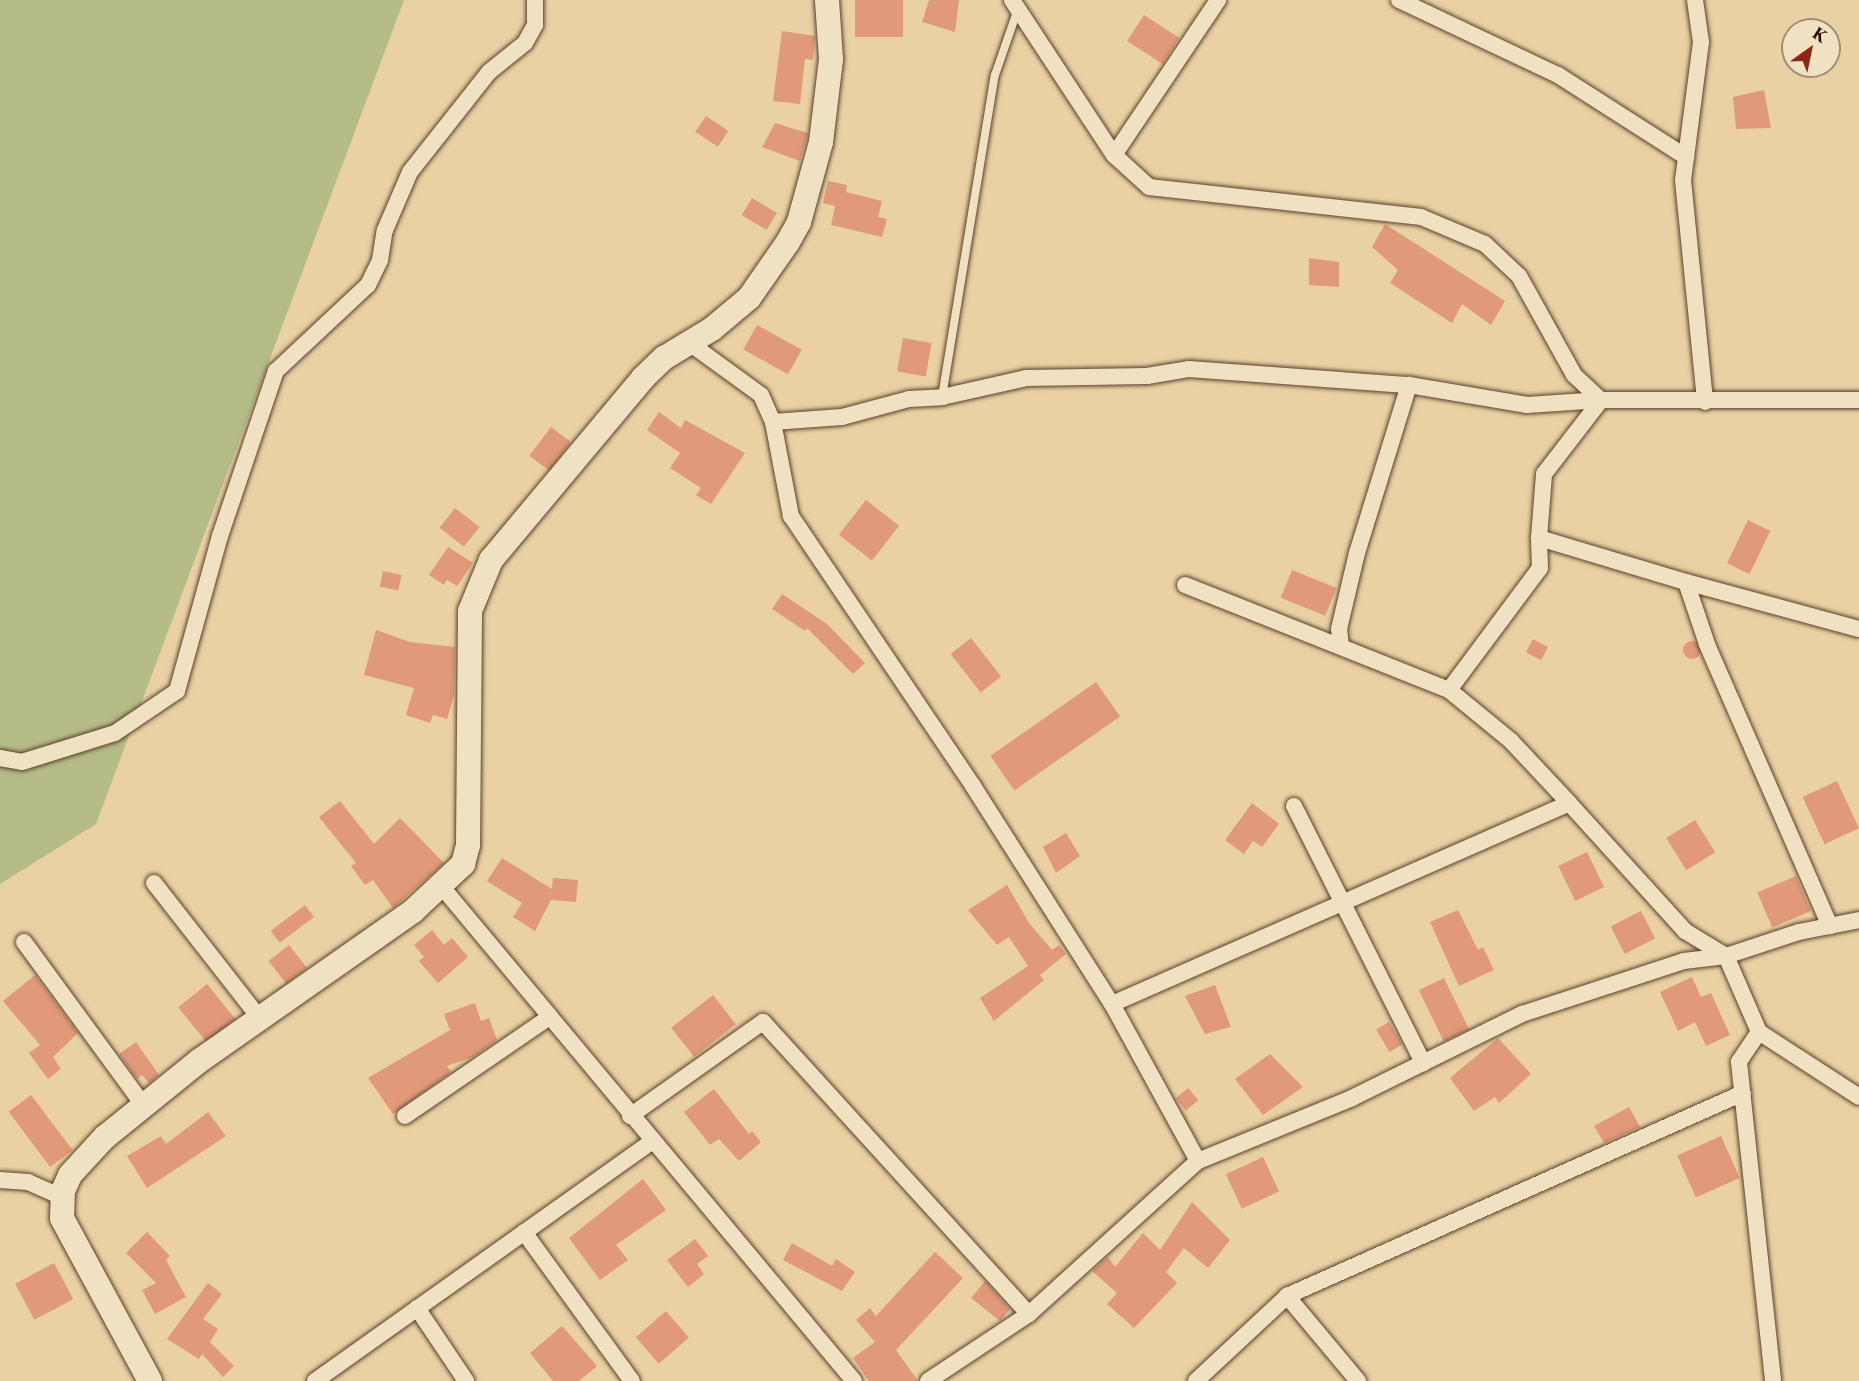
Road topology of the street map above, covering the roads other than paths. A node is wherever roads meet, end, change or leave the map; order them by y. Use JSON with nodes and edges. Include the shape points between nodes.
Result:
{"nodes":[{"id":1,"x":535,"y":0,"type":"edge"},
{"id":2,"x":827,"y":0,"type":"edge"},
{"id":3,"x":1218,"y":0,"type":"edge"},
{"id":4,"x":1400,"y":0,"type":"edge"},
{"id":5,"x":1695,"y":0,"type":"edge"},
{"id":6,"x":1015,"y":4,"type":"edge"},
{"id":7,"x":1114,"y":155,"type":"junction"},
{"id":8,"x":1686,"y":157,"type":"junction"},
{"id":9,"x":688,"y":342,"type":"junction"},
{"id":10,"x":1409,"y":385,"type":"junction"},
{"id":11,"x":942,"y":397,"type":"junction"},
{"id":12,"x":1601,"y":400,"type":"junction"},
{"id":13,"x":1859,"y":400,"type":"edge"},
{"id":14,"x":1705,"y":402,"type":"junction"},
{"id":15,"x":773,"y":422,"type":"junction"},
{"id":16,"x":1539,"y":538,"type":"junction"},
{"id":17,"x":1686,"y":582,"type":"junction"},
{"id":18,"x":1185,"y":585,"type":"dead end"},
{"id":19,"x":1859,"y":629,"type":"edge"},
{"id":20,"x":1341,"y":647,"type":"junction"},
{"id":21,"x":1449,"y":690,"type":"junction"},
{"id":22,"x":0,"y":758,"type":"edge"},
{"id":23,"x":1569,"y":803,"type":"junction"},
{"id":24,"x":1294,"y":806,"type":"dead end"},
{"id":25,"x":154,"y":883,"type":"dead end"},
{"id":26,"x":442,"y":887,"type":"junction"},
{"id":27,"x":1342,"y":901,"type":"junction"},
{"id":28,"x":1859,"y":920,"type":"edge"},
{"id":29,"x":1830,"y":926,"type":"junction"},
{"id":30,"x":24,"y":942,"type":"dead end"},
{"id":31,"x":1726,"y":956,"type":"junction"},
{"id":32,"x":1112,"y":1004,"type":"junction"},
{"id":33,"x":548,"y":1018,"type":"junction"},
{"id":34,"x":261,"y":1020,"type":"junction"},
{"id":35,"x":1759,"y":1032,"type":"junction"},
{"id":36,"x":1423,"y":1063,"type":"junction"},
{"id":37,"x":1743,"y":1093,"type":"junction"},
{"id":38,"x":1859,"y":1097,"type":"edge"},
{"id":39,"x":144,"y":1106,"type":"junction"},
{"id":40,"x":405,"y":1116,"type":"dead end"},
{"id":41,"x":630,"y":1116,"type":"junction"},
{"id":42,"x":651,"y":1142,"type":"junction"},
{"id":43,"x":1198,"y":1161,"type":"junction"},
{"id":44,"x":0,"y":1180,"type":"edge"},
{"id":45,"x":62,"y":1197,"type":"junction"},
{"id":46,"x":524,"y":1232,"type":"junction"},
{"id":47,"x":1287,"y":1296,"type":"junction"},
{"id":48,"x":417,"y":1308,"type":"junction"},
{"id":49,"x":1029,"y":1314,"type":"junction"},
{"id":50,"x":150,"y":1381,"type":"edge"},
{"id":51,"x":315,"y":1381,"type":"edge"},
{"id":52,"x":466,"y":1381,"type":"edge"},
{"id":53,"x":632,"y":1381,"type":"edge"},
{"id":54,"x":854,"y":1381,"type":"edge"},
{"id":55,"x":928,"y":1381,"type":"edge"},
{"id":56,"x":1196,"y":1381,"type":"edge"},
{"id":57,"x":1358,"y":1381,"type":"edge"},
{"id":58,"x":1773,"y":1381,"type":"edge"}],
"edges":[{"from":1,"to":22,"type":"street","via":[[535,25],[525,43],[489,72],[410,172],[385,230],[380,260],[368,285],[276,371],[220,536],[177,691],[115,733],[22,762]]},
{"from":2,"to":9,"type":"street","via":[[831,59],[821,142],[799,222],[749,298]]},
{"from":3,"to":7,"type":"street"},
{"from":4,"to":8,"type":"street","via":[[1558,75]]},
{"from":5,"to":8,"type":"street","via":[[1701,42]]},
{"from":6,"to":7,"type":"street"},
{"from":6,"to":11,"type":"lane","via":[[995,75]]},
{"from":7,"to":12,"type":"street","via":[[1149,187],[1420,217],[1485,244],[1519,276],[1574,375]]},
{"from":8,"to":14,"type":"street","via":[[1683,180]]},
{"from":9,"to":15,"type":"street","via":[[761,396]]},
{"from":9,"to":26,"type":"street","via":[[664,358],[637,385],[587,450],[490,560],[470,611],[468,845],[463,864]]},
{"from":10,"to":11,"type":"street","via":[[1189,369],[1147,375],[1026,378]]},
{"from":10,"to":12,"type":"street","via":[[1527,405]]},
{"from":10,"to":20,"type":"street","via":[[1357,553],[1339,629]]},
{"from":11,"to":15,"type":"street","via":[[909,399],[842,417]]},
{"from":12,"to":14,"type":"street"},
{"from":12,"to":16,"type":"street","via":[[1544,474]]},
{"from":13,"to":14,"type":"street"},
{"from":15,"to":32,"type":"street","via":[[791,516],[966,776]]},
{"from":16,"to":17,"type":"street"},
{"from":16,"to":21,"type":"street","via":[[1540,568]]},
{"from":17,"to":19,"type":"street"},
{"from":17,"to":29,"type":"street","via":[[1707,644]]},
{"from":18,"to":20,"type":"street"},
{"from":20,"to":21,"type":"street"},
{"from":21,"to":23,"type":"street","via":[[1511,741]]},
{"from":23,"to":27,"type":"street"},
{"from":23,"to":31,"type":"street","via":[[1685,931]]},
{"from":24,"to":27,"type":"street"},
{"from":25,"to":34,"type":"street"},
{"from":26,"to":33,"type":"street"},
{"from":26,"to":34,"type":"street"},
{"from":27,"to":32,"type":"street"},
{"from":27,"to":36,"type":"street"},
{"from":28,"to":29,"type":"street"},
{"from":29,"to":31,"type":"street"},
{"from":30,"to":39,"type":"street"},
{"from":31,"to":35,"type":"street"},
{"from":31,"to":36,"type":"street","via":[[1684,961],[1522,1014]]},
{"from":32,"to":43,"type":"street"},
{"from":33,"to":40,"type":"street"},
{"from":33,"to":41,"type":"street"},
{"from":34,"to":39,"type":"street"},
{"from":35,"to":37,"type":"street","via":[[1739,1062]]},
{"from":35,"to":38,"type":"street"},
{"from":36,"to":43,"type":"street","via":[[1352,1098]]},
{"from":37,"to":47,"type":"street"},
{"from":37,"to":58,"type":"street"},
{"from":39,"to":45,"type":"street","via":[[80,1161]]},
{"from":41,"to":42,"type":"street"},
{"from":41,"to":49,"type":"street","via":[[763,1022]]},
{"from":42,"to":46,"type":"street"},
{"from":42,"to":54,"type":"street"},
{"from":43,"to":49,"type":"street"},
{"from":44,"to":45,"type":"street","via":[[28,1182]]},
{"from":45,"to":50,"type":"street","via":[[62,1218],[72,1242]]},
{"from":46,"to":48,"type":"street"},
{"from":46,"to":53,"type":"street"},
{"from":47,"to":56,"type":"street"},
{"from":47,"to":57,"type":"street"},
{"from":48,"to":51,"type":"street"},
{"from":48,"to":52,"type":"street"},
{"from":49,"to":55,"type":"street"}]}
